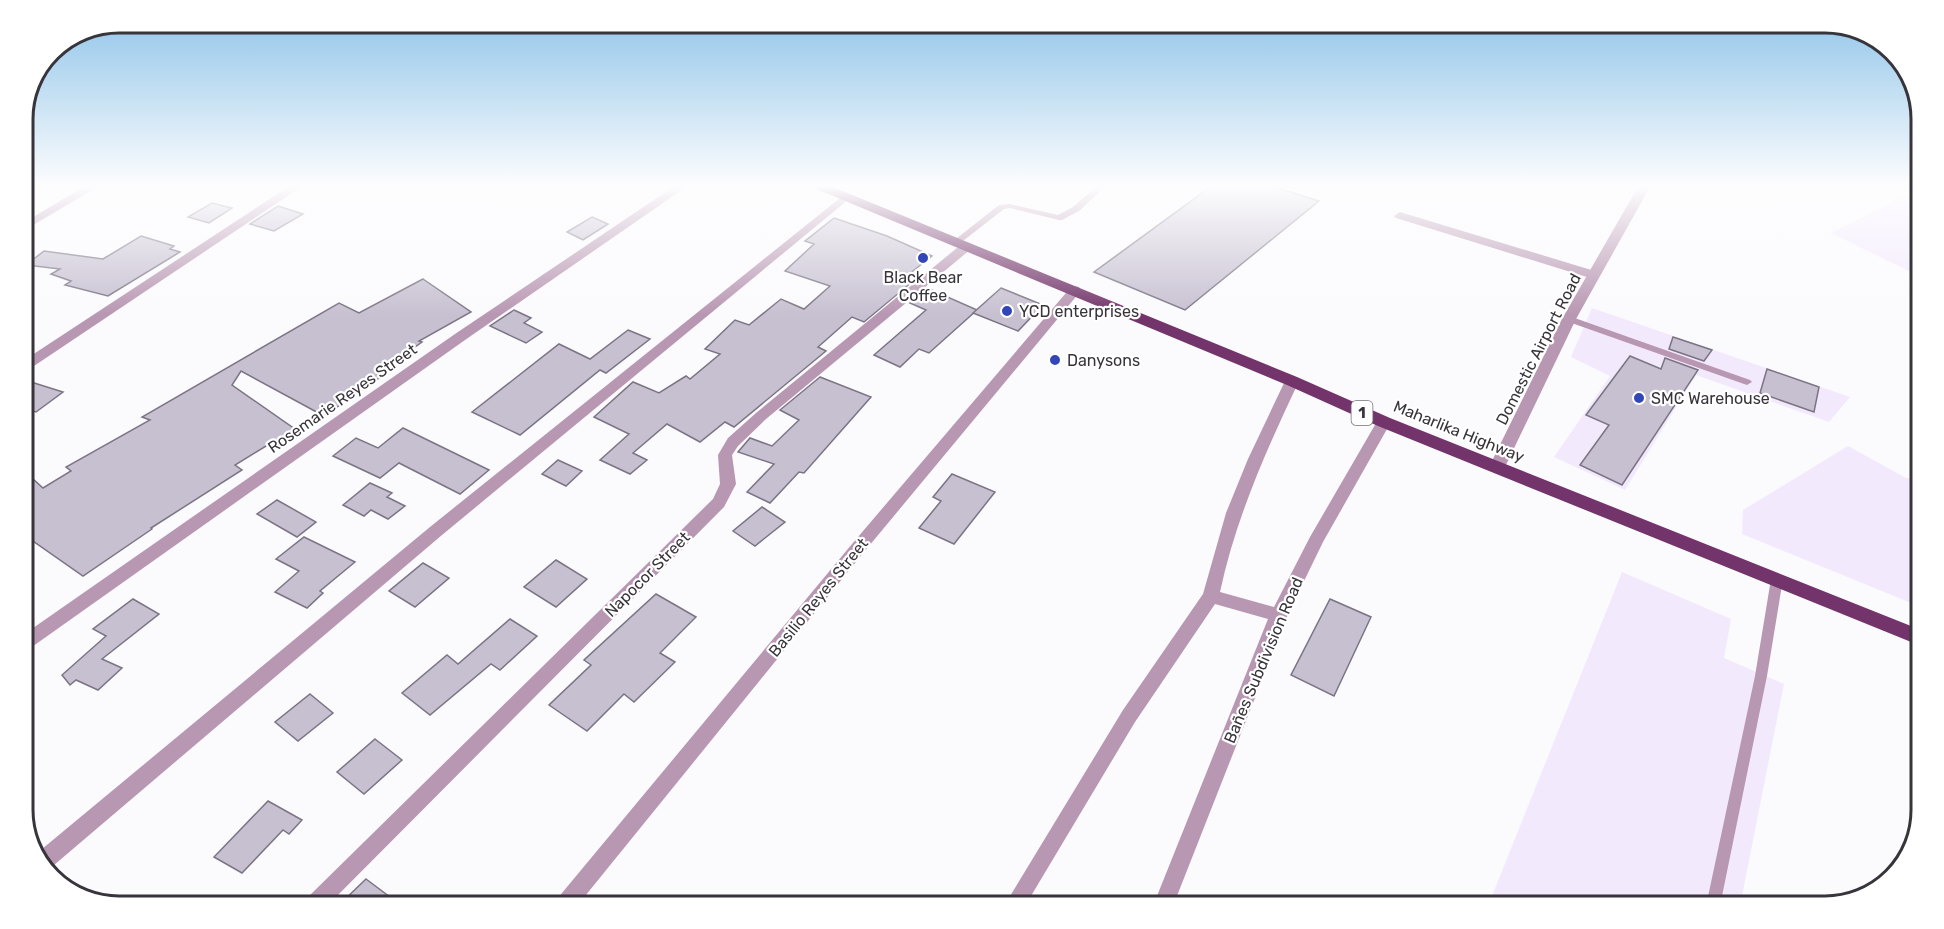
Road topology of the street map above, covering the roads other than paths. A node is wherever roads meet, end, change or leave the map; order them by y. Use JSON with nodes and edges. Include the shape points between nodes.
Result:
{"nodes":[{"id":1,"x":232,"y":228,"type":"edge"},
{"id":2,"x":619,"y":228,"type":"edge"},
{"id":3,"x":806,"y":228,"type":"edge"},
{"id":4,"x":922,"y":228,"type":"edge"},
{"id":5,"x":978,"y":228,"type":"edge"},
{"id":6,"x":1441,"y":228,"type":"edge"},
{"id":7,"x":1620,"y":228,"type":"edge"},
{"id":8,"x":961,"y":244,"type":"junction"},
{"id":9,"x":1594,"y":275,"type":"junction"},
{"id":10,"x":1075,"y":290,"type":"junction"},
{"id":11,"x":1569,"y":319,"type":"junction"},
{"id":12,"x":33,"y":360,"type":"edge"},
{"id":13,"x":1292,"y":381,"type":"junction"},
{"id":14,"x":1747,"y":382,"type":"dead end"},
{"id":15,"x":1384,"y":422,"type":"junction"},
{"id":16,"x":1497,"y":467,"type":"junction"},
{"id":17,"x":1777,"y":579,"type":"junction"},
{"id":18,"x":1211,"y":596,"type":"junction"},
{"id":19,"x":1279,"y":615,"type":"junction"},
{"id":20,"x":1911,"y":634,"type":"edge"},
{"id":21,"x":33,"y":637,"type":"edge"},
{"id":22,"x":48,"y":858,"type":"edge"},
{"id":23,"x":323,"y":896,"type":"edge"},
{"id":24,"x":572,"y":896,"type":"edge"},
{"id":25,"x":1020,"y":896,"type":"edge"},
{"id":26,"x":1168,"y":896,"type":"edge"},
{"id":27,"x":1715,"y":896,"type":"edge"}],
"edges":[{"from":1,"to":12,"type":"street"},
{"from":2,"to":21,"type":"street","name":"Rosemarie Reyes Street"},
{"from":3,"to":22,"type":"street"},
{"from":4,"to":8,"type":"highway","name":"Maharlika Highway","number":"1"},
{"from":5,"to":8,"type":"lane"},
{"from":6,"to":9,"type":"street"},
{"from":7,"to":9,"type":"street","name":"Domestic Airport Road"},
{"from":8,"to":10,"type":"highway","name":"Maharlika Highway","number":"1"},
{"from":8,"to":23,"type":"street","name":"Napocor Street","via":[[733,442],[725,455],[728,484],[719,502]]},
{"from":9,"to":11,"type":"street","name":"Domestic Airport Road"},
{"from":10,"to":13,"type":"highway","name":"Maharlika Highway","number":"1"},
{"from":10,"to":24,"type":"street","name":"Basilio Reyes Street"},
{"from":11,"to":14,"type":"lane"},
{"from":11,"to":16,"type":"street","name":"Domestic Airport Road"},
{"from":13,"to":15,"type":"highway","name":"Maharlika Highway","number":"1"},
{"from":13,"to":18,"type":"street","via":[[1238,503],[1218,560]]},
{"from":15,"to":16,"type":"highway","name":"Maharlika Highway","number":"1"},
{"from":15,"to":19,"type":"street","name":"Bañes Subdivision Road","via":[[1312,547]]},
{"from":16,"to":17,"type":"highway","name":"Maharlika Highway","number":"1"},
{"from":17,"to":20,"type":"highway","name":"Maharlika Highway","number":"1"},
{"from":17,"to":27,"type":"lane"},
{"from":18,"to":19,"type":"street"},
{"from":18,"to":25,"type":"street","via":[[1129,716]]},
{"from":19,"to":26,"type":"street","name":"Bañes Subdivision Road"}]}
